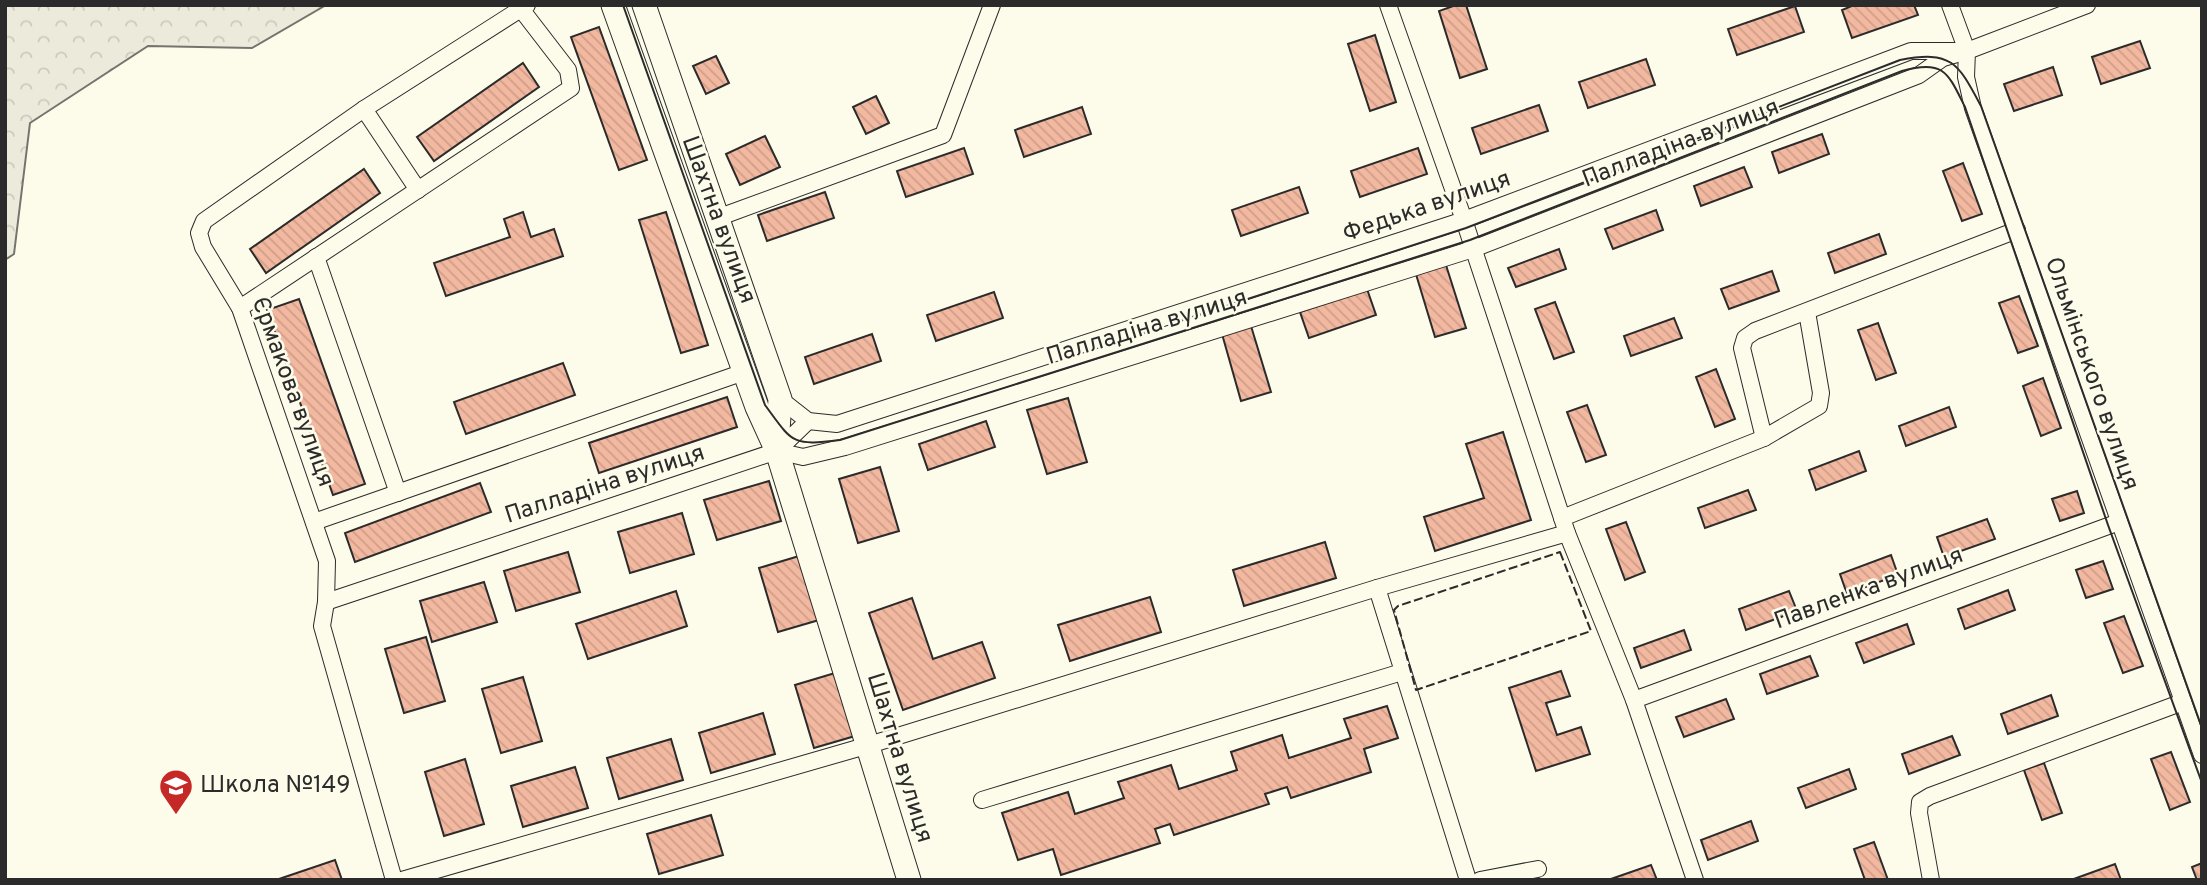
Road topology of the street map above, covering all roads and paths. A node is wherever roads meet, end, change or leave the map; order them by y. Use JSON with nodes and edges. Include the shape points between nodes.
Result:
{"nodes":[{"id":1,"x":612,"y":5,"type":"edge"},
{"id":2,"x":643,"y":5,"type":"edge"},
{"id":3,"x":992,"y":5,"type":"edge"},
{"id":4,"x":1388,"y":5,"type":"edge"},
{"id":5,"x":1950,"y":5,"type":"edge"},
{"id":6,"x":2087,"y":5,"type":"edge"},
{"id":7,"x":524,"y":7,"type":"edge"},
{"id":8,"x":1967,"y":51,"type":"junction"},
{"id":9,"x":364,"y":109,"type":"junction"},
{"id":10,"x":418,"y":190,"type":"junction"},
{"id":11,"x":717,"y":218,"type":"junction"},
{"id":12,"x":1464,"y":220,"type":"junction"},
{"id":13,"x":2017,"y":230,"type":"junction"},
{"id":14,"x":1473,"y":249,"type":"junction"},
{"id":15,"x":316,"y":257,"type":"junction"},
{"id":16,"x":240,"y":307,"type":"junction"},
{"id":17,"x":1807,"y":312,"type":"junction"},
{"id":18,"x":744,"y":372,"type":"junction"},
{"id":19,"x":780,"y":399,"type":"junction"},
{"id":20,"x":808,"y":421,"type":"junction"},
{"id":21,"x":1764,"y":438,"type":"junction"},
{"id":22,"x":777,"y":451,"type":"junction"},
{"id":23,"x":398,"y":493,"type":"junction"},
{"id":24,"x":314,"y":522,"type":"junction"},
{"id":25,"x":2119,"y":522,"type":"junction"},
{"id":26,"x":1564,"y":526,"type":"junction"},
{"id":27,"x":1377,"y":588,"type":"junction"},
{"id":28,"x":326,"y":602,"type":"junction"},
{"id":29,"x":1402,"y":671,"type":"junction"},
{"id":30,"x":1634,"y":700,"type":"junction"},
{"id":31,"x":2183,"y":702,"type":"junction"},
{"id":32,"x":869,"y":745,"type":"junction"},
{"id":33,"x":2202,"y":755,"type":"edge"},
{"id":34,"x":982,"y":800,"type":"dead end"},
{"id":35,"x":1538,"y":869,"type":"dead end"},
{"id":36,"x":394,"y":880,"type":"edge"},
{"id":37,"x":402,"y":880,"type":"edge"},
{"id":38,"x":909,"y":880,"type":"edge"},
{"id":39,"x":1468,"y":880,"type":"edge"},
{"id":40,"x":1480,"y":880,"type":"edge"},
{"id":41,"x":1695,"y":880,"type":"edge"},
{"id":42,"x":1931,"y":880,"type":"edge"}],
"edges":[{"from":1,"to":18,"type":"main road","name":"Шахтна вулиця"},
{"from":2,"to":11,"type":"main road","name":"Шахтна вулиця"},
{"from":3,"to":11,"type":"street","via":[[943,135]]},
{"from":4,"to":12,"type":"street"},
{"from":5,"to":8,"type":"street","name":"Ольмінського вулиця"},
{"from":6,"to":8,"type":"street","name":"Федька вулиця"},
{"from":7,"to":9,"type":"street","name":"Єрмакова вулиця"},
{"from":7,"to":10,"type":"street","via":[[568,70],[571,88]]},
{"from":8,"to":12,"type":"street","name":"Федька вулиця","via":[[1911,51]]},
{"from":8,"to":13,"type":"street","name":"Ольмінського вулиця","via":[[1966,77],[1973,108]]},
{"from":8,"to":14,"type":"street","name":"Палладіна вулиця","via":[[1942,58],[1907,80]]},
{"from":9,"to":10,"type":"street"},
{"from":9,"to":16,"type":"street","name":"Єрмакова вулиця","via":[[204,221],[199,233],[203,247]]},
{"from":10,"to":15,"type":"street"},
{"from":11,"to":19,"type":"main road","name":"Шахтна вулиця"},
{"from":12,"to":14,"type":"street"},
{"from":12,"to":20,"type":"street","name":"Федька вулиця","via":[[837,424]]},
{"from":13,"to":17,"type":"street"},
{"from":13,"to":25,"type":"street","name":"Ольмінського вулиця"},
{"from":14,"to":22,"type":"street","name":"Палладіна вулиця","via":[[845,447],[803,457]]},
{"from":14,"to":26,"type":"street"},
{"from":15,"to":16,"type":"street"},
{"from":15,"to":23,"type":"street"},
{"from":16,"to":24,"type":"street","name":"Єрмакова вулиця"},
{"from":17,"to":21,"type":"street","via":[[1821,393],[1819,406]]},
{"from":17,"to":21,"type":"street","via":[[1745,338],[1742,348]]},
{"from":18,"to":22,"type":"main road","name":"Шахтна вулиця"},
{"from":18,"to":23,"type":"street"},
{"from":19,"to":20,"type":"street"},
{"from":19,"to":22,"type":"main road","name":"Шахтна вулиця"},
{"from":20,"to":22,"type":"street"},
{"from":21,"to":26,"type":"street"},
{"from":22,"to":28,"type":"street","name":"Палладіна вулиця"},
{"from":22,"to":32,"type":"main road","name":"Шахтна вулиця"},
{"from":23,"to":24,"type":"street"},
{"from":24,"to":28,"type":"street","name":"Єрмакова вулиця","via":[[327,561]]},
{"from":25,"to":30,"type":"street","name":"Павленка вулиця"},
{"from":25,"to":31,"type":"street","name":"Ольмінського вулиця"},
{"from":26,"to":27,"type":"street"},
{"from":26,"to":30,"type":"street"},
{"from":27,"to":29,"type":"street"},
{"from":27,"to":32,"type":"street"},
{"from":28,"to":36,"type":"street","name":"Єрмакова вулиця","via":[[322,626]]},
{"from":29,"to":34,"type":"street"},
{"from":29,"to":39,"type":"street"},
{"from":30,"to":41,"type":"street"},
{"from":31,"to":33,"type":"street","name":"Ольмінського вулиця"},
{"from":31,"to":42,"type":"street","via":[[1920,802]]},
{"from":32,"to":37,"type":"street"},
{"from":32,"to":38,"type":"main road","name":"Шахтна вулиця"},
{"from":35,"to":40,"type":"street"}]}
